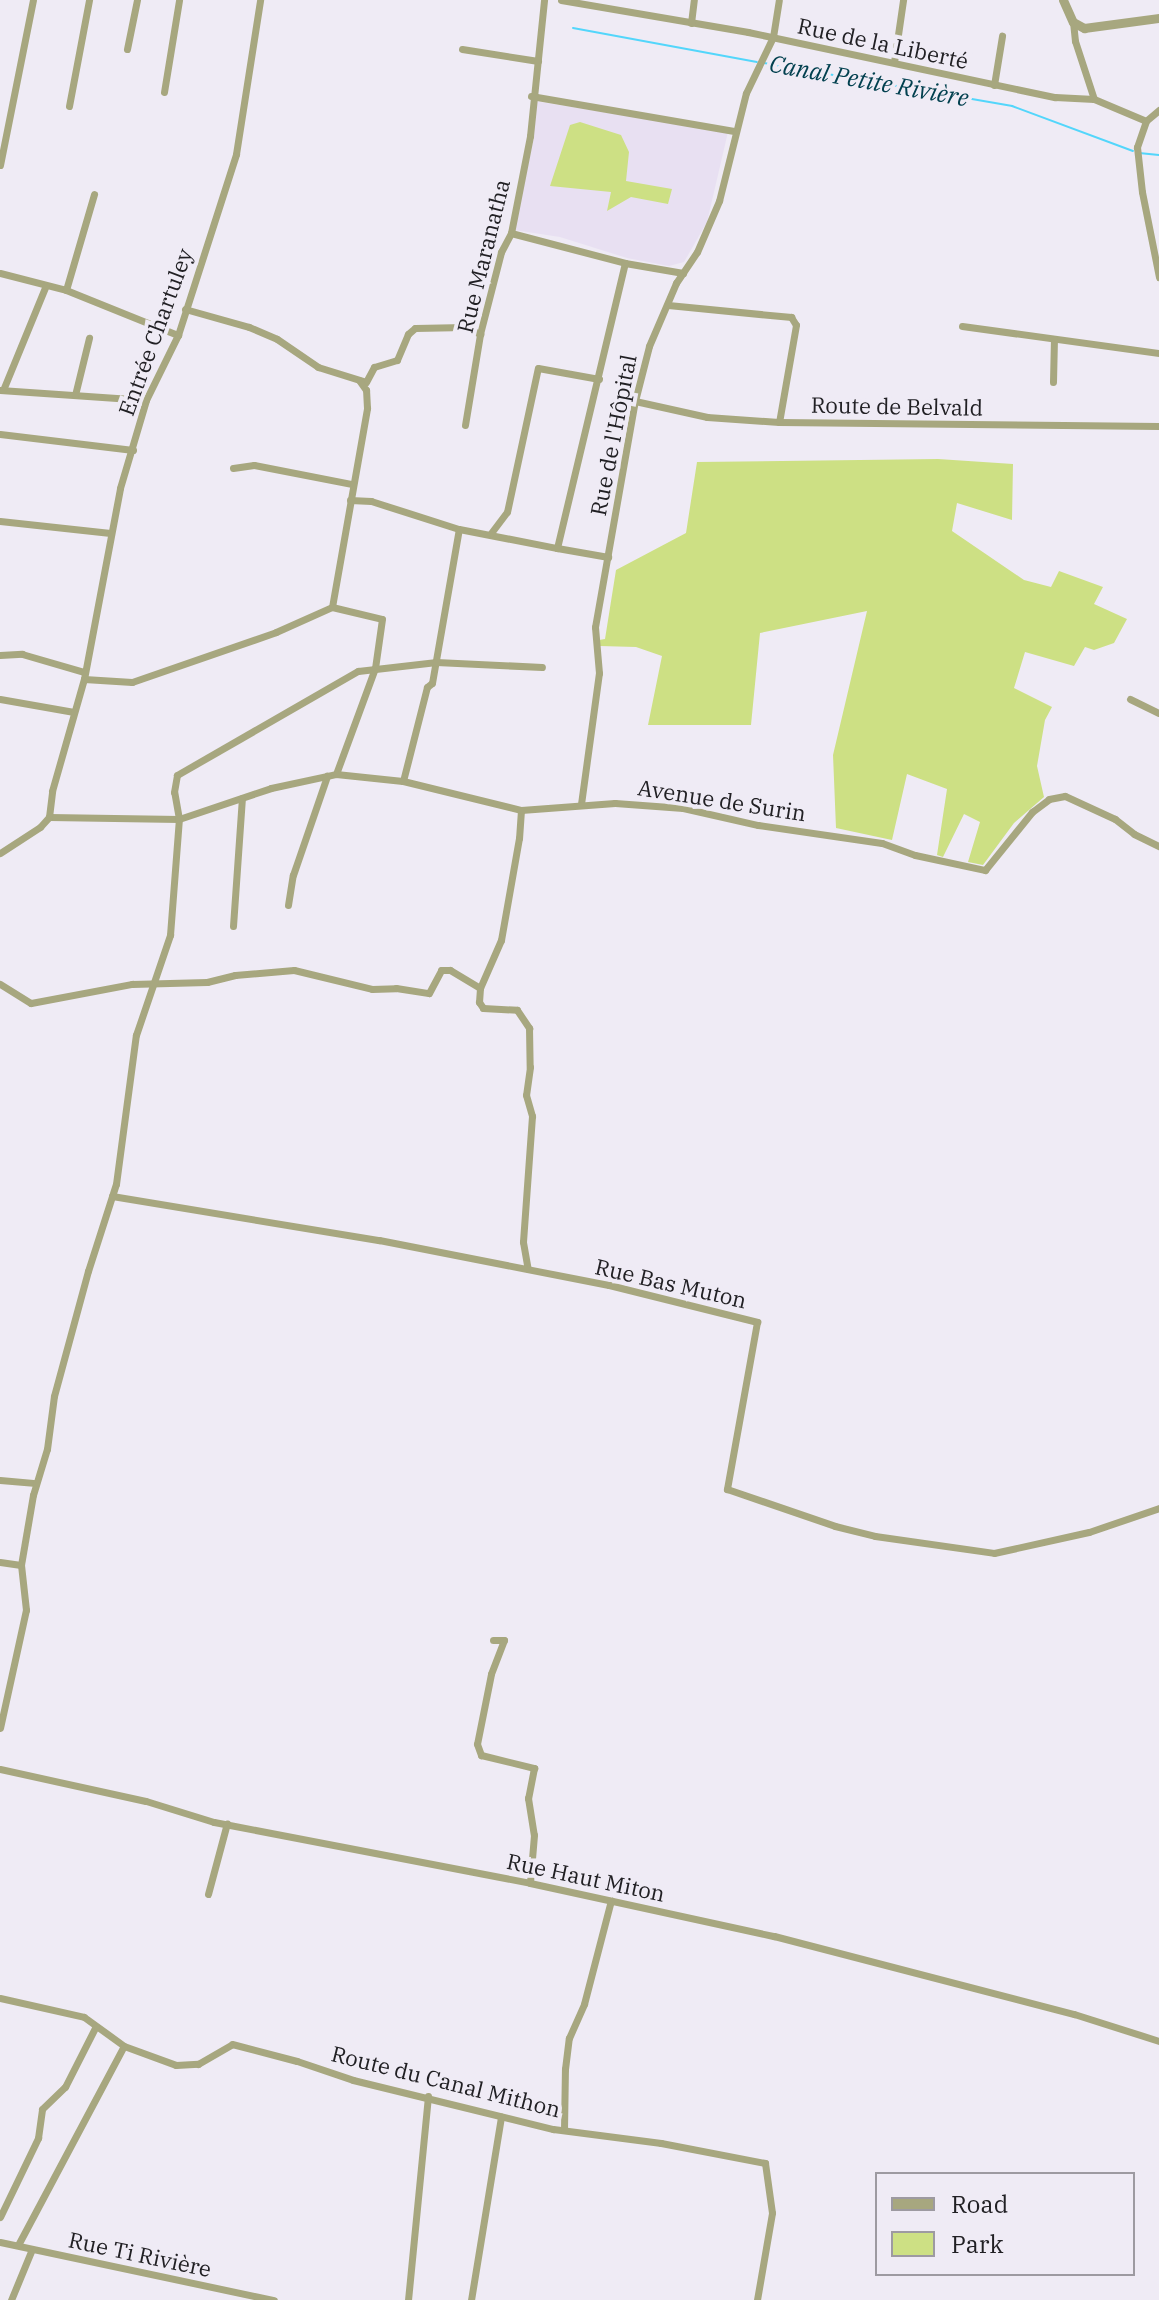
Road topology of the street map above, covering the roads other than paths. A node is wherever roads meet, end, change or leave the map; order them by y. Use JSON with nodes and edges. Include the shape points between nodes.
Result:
{"nodes":[{"id":1,"x":33,"y":0,"type":"edge"},
{"id":2,"x":89,"y":0,"type":"edge"},
{"id":3,"x":137,"y":0,"type":"edge"},
{"id":4,"x":179,"y":0,"type":"edge"},
{"id":5,"x":260,"y":0,"type":"edge"},
{"id":6,"x":544,"y":0,"type":"edge"},
{"id":7,"x":561,"y":0,"type":"edge"},
{"id":8,"x":694,"y":0,"type":"edge"},
{"id":9,"x":779,"y":0,"type":"edge"},
{"id":10,"x":903,"y":0,"type":"edge"},
{"id":11,"x":1063,"y":0,"type":"edge"},
{"id":12,"x":602,"y":4,"type":"edge"},
{"id":13,"x":1159,"y":18,"type":"edge"},
{"id":14,"x":1073,"y":22,"type":"junction"},
{"id":15,"x":691,"y":23,"type":"junction"},
{"id":16,"x":1002,"y":36,"type":"dead end"},
{"id":17,"x":773,"y":37,"type":"junction"},
{"id":18,"x":127,"y":49,"type":"dead end"},
{"id":19,"x":462,"y":49,"type":"dead end"},
{"id":20,"x":538,"y":61,"type":"junction"},
{"id":21,"x":894,"y":62,"type":"junction"},
{"id":22,"x":994,"y":85,"type":"junction"},
{"id":23,"x":164,"y":92,"type":"dead end"},
{"id":24,"x":531,"y":96,"type":"junction"},
{"id":25,"x":1094,"y":99,"type":"junction"},
{"id":26,"x":69,"y":106,"type":"dead end"},
{"id":27,"x":1159,"y":110,"type":"edge"},
{"id":28,"x":1146,"y":121,"type":"junction"},
{"id":29,"x":734,"y":131,"type":"junction"},
{"id":30,"x":0,"y":165,"type":"edge"},
{"id":31,"x":94,"y":194,"type":"dead end"},
{"id":32,"x":511,"y":233,"type":"junction"},
{"id":33,"x":625,"y":263,"type":"junction"},
{"id":34,"x":0,"y":273,"type":"edge"},
{"id":35,"x":683,"y":273,"type":"junction"},
{"id":36,"x":1159,"y":277,"type":"edge"},
{"id":37,"x":46,"y":285,"type":"junction"},
{"id":38,"x":66,"y":290,"type":"junction"},
{"id":39,"x":668,"y":305,"type":"junction"},
{"id":40,"x":185,"y":309,"type":"junction"},
{"id":41,"x":962,"y":326,"type":"dead end"},
{"id":42,"x":480,"y":334,"type":"junction"},
{"id":43,"x":178,"y":335,"type":"junction"},
{"id":44,"x":89,"y":338,"type":"dead end"},
{"id":45,"x":1054,"y":339,"type":"junction"},
{"id":46,"x":1159,"y":353,"type":"edge"},
{"id":47,"x":599,"y":379,"type":"junction"},
{"id":48,"x":359,"y":380,"type":"junction"},
{"id":49,"x":1053,"y":382,"type":"dead end"},
{"id":50,"x":2,"y":390,"type":"edge"},
{"id":51,"x":75,"y":395,"type":"junction"},
{"id":52,"x":146,"y":400,"type":"junction"},
{"id":53,"x":635,"y":401,"type":"junction"},
{"id":54,"x":779,"y":422,"type":"junction"},
{"id":55,"x":465,"y":425,"type":"dead end"},
{"id":56,"x":1159,"y":426,"type":"edge"},
{"id":57,"x":0,"y":434,"type":"edge"},
{"id":58,"x":133,"y":450,"type":"junction"},
{"id":59,"x":233,"y":468,"type":"dead end"},
{"id":60,"x":352,"y":484,"type":"junction"},
{"id":61,"x":350,"y":500,"type":"junction"},
{"id":62,"x":0,"y":521,"type":"edge"},
{"id":63,"x":459,"y":529,"type":"junction"},
{"id":64,"x":110,"y":533,"type":"junction"},
{"id":65,"x":491,"y":533,"type":"junction"},
{"id":66,"x":557,"y":548,"type":"junction"},
{"id":67,"x":608,"y":557,"type":"junction"},
{"id":68,"x":332,"y":607,"type":"junction"},
{"id":69,"x":0,"y":655,"type":"edge"},
{"id":70,"x":436,"y":662,"type":"junction"},
{"id":71,"x":542,"y":667,"type":"dead end"},
{"id":72,"x":375,"y":668,"type":"junction"},
{"id":73,"x":84,"y":675,"type":"junction"},
{"id":74,"x":0,"y":699,"type":"edge"},
{"id":75,"x":1130,"y":699,"type":"dead end"},
{"id":76,"x":74,"y":712,"type":"junction"},
{"id":77,"x":1159,"y":713,"type":"edge"},
{"id":78,"x":336,"y":774,"type":"junction"},
{"id":79,"x":327,"y":776,"type":"junction"},
{"id":80,"x":403,"y":781,"type":"junction"},
{"id":81,"x":242,"y":798,"type":"junction"},
{"id":82,"x":581,"y":804,"type":"junction"},
{"id":83,"x":521,"y":810,"type":"junction"},
{"id":84,"x":49,"y":817,"type":"junction"},
{"id":85,"x":179,"y":819,"type":"junction"},
{"id":86,"x":1159,"y":846,"type":"edge"},
{"id":87,"x":0,"y":853,"type":"edge"},
{"id":88,"x":288,"y":905,"type":"dead end"},
{"id":89,"x":233,"y":926,"type":"dead end"},
{"id":90,"x":0,"y":984,"type":"edge"},
{"id":91,"x":155,"y":984,"type":"junction"},
{"id":92,"x":480,"y":988,"type":"junction"},
{"id":93,"x":112,"y":1196,"type":"junction"},
{"id":94,"x":528,"y":1269,"type":"junction"},
{"id":95,"x":0,"y":1480,"type":"edge"},
{"id":96,"x":36,"y":1483,"type":"junction"},
{"id":97,"x":1159,"y":1508,"type":"edge"},
{"id":98,"x":0,"y":1562,"type":"edge"},
{"id":99,"x":21,"y":1565,"type":"junction"},
{"id":100,"x":493,"y":1640,"type":"dead end"},
{"id":101,"x":0,"y":1728,"type":"edge"},
{"id":102,"x":0,"y":1769,"type":"edge"},
{"id":103,"x":227,"y":1823,"type":"junction"},
{"id":104,"x":530,"y":1883,"type":"junction"},
{"id":105,"x":208,"y":1894,"type":"dead end"},
{"id":106,"x":611,"y":1900,"type":"junction"},
{"id":107,"x":0,"y":1998,"type":"edge"},
{"id":108,"x":96,"y":2026,"type":"junction"},
{"id":109,"x":1159,"y":2041,"type":"edge"},
{"id":110,"x":124,"y":2046,"type":"junction"},
{"id":111,"x":428,"y":2096,"type":"junction"},
{"id":112,"x":501,"y":2116,"type":"junction"},
{"id":113,"x":564,"y":2130,"type":"junction"},
{"id":114,"x":0,"y":2217,"type":"edge"},
{"id":115,"x":0,"y":2242,"type":"edge"},
{"id":116,"x":18,"y":2245,"type":"junction"},
{"id":117,"x":32,"y":2249,"type":"junction"},
{"id":118,"x":11,"y":2300,"type":"edge"},
{"id":119,"x":274,"y":2300,"type":"edge"},
{"id":120,"x":408,"y":2300,"type":"edge"},
{"id":121,"x":471,"y":2300,"type":"edge"},
{"id":122,"x":757,"y":2300,"type":"edge"}],
"edges":[{"from":1,"to":30,"type":"street"},
{"from":2,"to":26,"type":"street"},
{"from":3,"to":18,"type":"street"},
{"from":4,"to":23,"type":"street"},
{"from":5,"to":40,"type":"street","name":"Entrée Chartuley","via":[[236,154]]},
{"from":6,"to":20,"type":"street","name":"Rue Maranatha"},
{"from":7,"to":12,"type":"street","name":"Rue de la Liberté"},
{"from":8,"to":15,"type":"street"},
{"from":9,"to":17,"type":"street","name":"Rue de l'Hôpital"},
{"from":10,"to":21,"type":"street"},
{"from":11,"to":14,"type":"street"},
{"from":12,"to":15,"type":"street","name":"Rue de la Liberté"},
{"from":13,"to":14,"type":"street","via":[[1092,28]]},
{"from":14,"to":25,"type":"street"},
{"from":15,"to":17,"type":"street","name":"Rue de la Liberté"},
{"from":16,"to":22,"type":"street"},
{"from":17,"to":21,"type":"street","name":"Rue de la Liberté"},
{"from":17,"to":29,"type":"street","name":"Rue de l'Hôpital"},
{"from":19,"to":20,"type":"street"},
{"from":20,"to":24,"type":"street","name":"Rue Maranatha"},
{"from":21,"to":22,"type":"street","name":"Rue de la Liberté"},
{"from":22,"to":25,"type":"street","name":"Rue de la Liberté"},
{"from":24,"to":29,"type":"street"},
{"from":24,"to":32,"type":"street","name":"Rue Maranatha","via":[[530,136]]},
{"from":25,"to":28,"type":"street","name":"Rue de la Liberté"},
{"from":27,"to":28,"type":"street"},
{"from":28,"to":36,"type":"street","via":[[1137,163]]},
{"from":29,"to":35,"type":"street","name":"Rue de l'Hôpital","via":[[719,201]]},
{"from":31,"to":38,"type":"street"},
{"from":32,"to":33,"type":"street"},
{"from":32,"to":42,"type":"street","name":"Rue Maranatha"},
{"from":33,"to":35,"type":"street"},
{"from":33,"to":47,"type":"street"},
{"from":34,"to":37,"type":"street"},
{"from":35,"to":39,"type":"street","name":"Rue de l'Hôpital"},
{"from":37,"to":38,"type":"street"},
{"from":37,"to":50,"type":"street"},
{"from":38,"to":43,"type":"street"},
{"from":39,"to":53,"type":"street","name":"Rue de l'Hôpital","via":[[649,346]]},
{"from":39,"to":54,"type":"street","via":[[791,317],[796,325]]},
{"from":40,"to":43,"type":"street","name":"Entrée Chartuley"},
{"from":40,"to":48,"type":"street","via":[[249,327],[318,367]]},
{"from":41,"to":45,"type":"street"},
{"from":42,"to":48,"type":"street","via":[[465,327],[415,328],[397,360],[374,367],[366,382]]},
{"from":42,"to":55,"type":"street","name":"Rue Maranatha"},
{"from":43,"to":52,"type":"street","name":"Entrée Chartuley"},
{"from":44,"to":51,"type":"street"},
{"from":45,"to":46,"type":"street"},
{"from":45,"to":49,"type":"street"},
{"from":47,"to":65,"type":"street","via":[[538,368],[507,512]]},
{"from":47,"to":66,"type":"street"},
{"from":48,"to":60,"type":"street","via":[[367,408]]},
{"from":50,"to":51,"type":"street"},
{"from":51,"to":52,"type":"street"},
{"from":52,"to":58,"type":"street","name":"Entrée Chartuley"},
{"from":53,"to":54,"type":"street","name":"Route de Belvald","via":[[707,417]]},
{"from":53,"to":67,"type":"street","name":"Rue de l'Hôpital"},
{"from":54,"to":56,"type":"street","name":"Route de Belvald"},
{"from":57,"to":58,"type":"street"},
{"from":58,"to":64,"type":"street","name":"Entrée Chartuley"},
{"from":59,"to":60,"type":"street","via":[[254,465]]},
{"from":60,"to":61,"type":"street"},
{"from":61,"to":63,"type":"street","via":[[371,501]]},
{"from":61,"to":68,"type":"street"},
{"from":62,"to":64,"type":"street"},
{"from":63,"to":65,"type":"street"},
{"from":63,"to":70,"type":"street"},
{"from":64,"to":73,"type":"street","name":"Entrée Chartuley"},
{"from":65,"to":66,"type":"street"},
{"from":66,"to":67,"type":"street"},
{"from":67,"to":82,"type":"street","name":"Rue de l'Hôpital","via":[[595,627],[599,673]]},
{"from":68,"to":72,"type":"street","via":[[382,619]]},
{"from":68,"to":73,"type":"street","via":[[132,682]]},
{"from":69,"to":73,"type":"street","via":[[22,654]]},
{"from":70,"to":71,"type":"street"},
{"from":70,"to":72,"type":"street"},
{"from":70,"to":80,"type":"street"},
{"from":72,"to":78,"type":"street"},
{"from":72,"to":85,"type":"street","via":[[358,671],[177,775]]},
{"from":73,"to":76,"type":"street","name":"Entrée Chartuley"},
{"from":74,"to":76,"type":"street"},
{"from":75,"to":77,"type":"street"},
{"from":76,"to":84,"type":"street","name":"Entrée Chartuley"},
{"from":78,"to":79,"type":"street","name":"Avenue de Surin"},
{"from":78,"to":80,"type":"street","name":"Avenue de Surin"},
{"from":79,"to":81,"type":"street","name":"Avenue de Surin"},
{"from":79,"to":88,"type":"street"},
{"from":80,"to":83,"type":"street","name":"Avenue de Surin"},
{"from":81,"to":85,"type":"street","name":"Avenue de Surin"},
{"from":81,"to":89,"type":"street"},
{"from":82,"to":83,"type":"street","name":"Avenue de Surin"},
{"from":82,"to":86,"type":"street","name":"Avenue de Surin","via":[[683,808],[882,843],[985,870],[1032,812],[1049,799],[1065,796]]},
{"from":83,"to":92,"type":"street","via":[[501,940]]},
{"from":84,"to":85,"type":"street","name":"Avenue de Surin"},
{"from":84,"to":87,"type":"street"},
{"from":85,"to":91,"type":"street","via":[[170,935]]},
{"from":90,"to":91,"type":"street","via":[[31,1003]]},
{"from":91,"to":92,"type":"street","via":[[294,970],[372,989],[429,993],[441,970],[450,970]]},
{"from":91,"to":93,"type":"street","via":[[136,1035]]},
{"from":92,"to":94,"type":"street","via":[[483,1008],[517,1010],[529,1028],[526,1095],[532,1116],[523,1242]]},
{"from":93,"to":94,"type":"street","name":"Rue Bas Muton","via":[[313,1227]]},
{"from":93,"to":96,"type":"street","via":[[58,1382]]},
{"from":94,"to":97,"type":"street","name":"Rue Bas Muton","via":[[757,1322],[727,1489],[862,1533],[994,1553],[1089,1532]]},
{"from":95,"to":96,"type":"street"},
{"from":96,"to":99,"type":"street"},
{"from":98,"to":99,"type":"street"},
{"from":99,"to":101,"type":"street","via":[[26,1610]]},
{"from":100,"to":104,"type":"street","via":[[504,1640],[502,1654],[491,1674],[477,1744],[481,1755],[534,1768],[528,1798],[534,1835]]},
{"from":102,"to":103,"type":"street","name":"Rue Haut Miton"},
{"from":103,"to":104,"type":"street","name":"Rue Haut Miton"},
{"from":103,"to":105,"type":"street"},
{"from":104,"to":106,"type":"street","name":"Rue Haut Miton"},
{"from":106,"to":109,"type":"street","name":"Rue Haut Miton","via":[[840,1953]]},
{"from":106,"to":113,"type":"street","via":[[584,2004],[569,2038]]},
{"from":107,"to":108,"type":"street","name":"Route du Canal Mithon","via":[[84,2017]]},
{"from":108,"to":110,"type":"street","name":"Route du Canal Mithon"},
{"from":108,"to":114,"type":"street","via":[[65,2087],[42,2109],[38,2138]]},
{"from":110,"to":111,"type":"street","name":"Route du Canal Mithon","via":[[183,2066],[198,2064],[232,2044]]},
{"from":110,"to":116,"type":"street"},
{"from":111,"to":112,"type":"street","name":"Route du Canal Mithon"},
{"from":111,"to":120,"type":"street"},
{"from":112,"to":113,"type":"street","name":"Route du Canal Mithon"},
{"from":112,"to":121,"type":"street"},
{"from":113,"to":122,"type":"street","name":"Route du Canal Mithon","via":[[765,2163],[772,2213]]},
{"from":115,"to":116,"type":"street","name":"Rue Ti Rivière"},
{"from":116,"to":117,"type":"street","name":"Rue Ti Rivière"},
{"from":117,"to":118,"type":"street"},
{"from":117,"to":119,"type":"street","name":"Rue Ti Rivière"}]}
